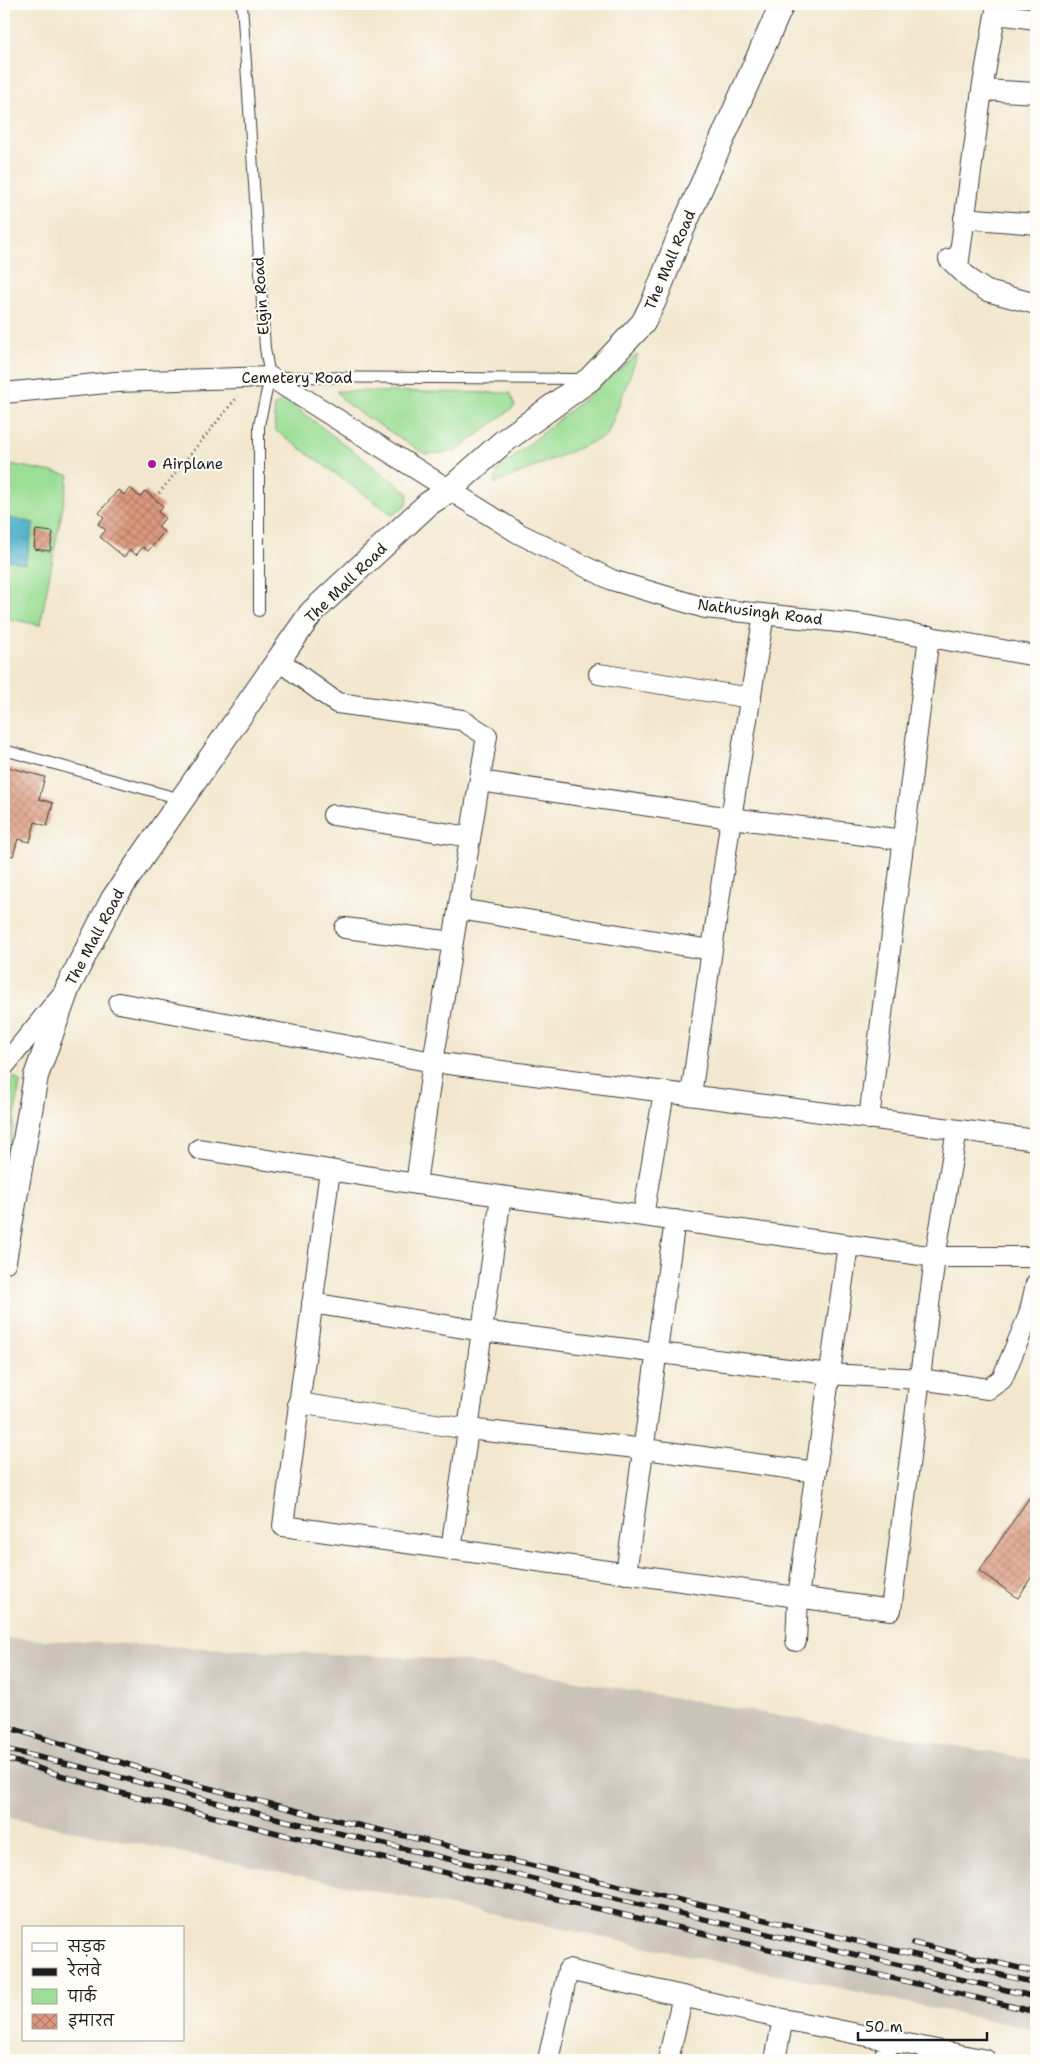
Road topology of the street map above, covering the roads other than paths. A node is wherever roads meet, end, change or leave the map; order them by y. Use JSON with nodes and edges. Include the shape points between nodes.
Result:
{"nodes":[{"id":1,"x":242,"y":4,"type":"edge"},
{"id":2,"x":782,"y":4,"type":"edge"},
{"id":3,"x":996,"y":9,"type":"edge"},
{"id":4,"x":1036,"y":19,"type":"edge"},
{"id":5,"x":982,"y":90,"type":"junction"},
{"id":6,"x":1036,"y":93,"type":"edge"},
{"id":7,"x":964,"y":218,"type":"junction"},
{"id":8,"x":1036,"y":224,"type":"edge"},
{"id":9,"x":1036,"y":304,"type":"edge"},
{"id":10,"x":261,"y":378,"type":"junction"},
{"id":11,"x":590,"y":379,"type":"junction"},
{"id":12,"x":4,"y":394,"type":"edge"},
{"id":13,"x":448,"y":491,"type":"junction"},
{"id":14,"x":259,"y":611,"type":"dead end"},
{"id":15,"x":764,"y":614,"type":"junction"},
{"id":16,"x":929,"y":636,"type":"junction"},
{"id":17,"x":1036,"y":656,"type":"edge"},
{"id":18,"x":278,"y":660,"type":"junction"},
{"id":19,"x":599,"y":674,"type":"dead end"},
{"id":20,"x":751,"y":698,"type":"junction"},
{"id":21,"x":4,"y":750,"type":"edge"},
{"id":22,"x":480,"y":781,"type":"junction"},
{"id":23,"x":182,"y":800,"type":"junction"},
{"id":24,"x":333,"y":815,"type":"dead end"},
{"id":25,"x":731,"y":818,"type":"junction"},
{"id":26,"x":470,"y":837,"type":"junction"},
{"id":27,"x":903,"y":840,"type":"junction"},
{"id":28,"x":459,"y":909,"type":"junction"},
{"id":29,"x":345,"y":928,"type":"dead end"},
{"id":30,"x":453,"y":942,"type":"junction"},
{"id":31,"x":711,"y":950,"type":"junction"},
{"id":32,"x":68,"y":988,"type":"junction"},
{"id":33,"x":119,"y":1002,"type":"dead end"},
{"id":34,"x":433,"y":1062,"type":"junction"},
{"id":35,"x":4,"y":1066,"type":"edge"},
{"id":36,"x":664,"y":1092,"type":"junction"},
{"id":37,"x":691,"y":1095,"type":"junction"},
{"id":38,"x":868,"y":1119,"type":"junction"},
{"id":39,"x":958,"y":1130,"type":"junction"},
{"id":40,"x":1036,"y":1140,"type":"edge"},
{"id":41,"x":199,"y":1149,"type":"dead end"},
{"id":42,"x":330,"y":1170,"type":"junction"},
{"id":43,"x":416,"y":1184,"type":"junction"},
{"id":44,"x":501,"y":1196,"type":"junction"},
{"id":45,"x":643,"y":1216,"type":"junction"},
{"id":46,"x":675,"y":1220,"type":"junction"},
{"id":47,"x":848,"y":1245,"type":"junction"},
{"id":48,"x":935,"y":1257,"type":"junction"},
{"id":49,"x":1036,"y":1257,"type":"edge"},
{"id":50,"x":4,"y":1261,"type":"edge"},
{"id":51,"x":1036,"y":1284,"type":"edge"},
{"id":52,"x":312,"y":1304,"type":"junction"},
{"id":53,"x":482,"y":1330,"type":"junction"},
{"id":54,"x":658,"y":1352,"type":"junction"},
{"id":55,"x":829,"y":1374,"type":"junction"},
{"id":56,"x":920,"y":1379,"type":"junction"},
{"id":57,"x":298,"y":1403,"type":"junction"},
{"id":58,"x":468,"y":1429,"type":"junction"},
{"id":59,"x":645,"y":1449,"type":"junction"},
{"id":60,"x":816,"y":1472,"type":"junction"},
{"id":61,"x":451,"y":1550,"type":"junction"},
{"id":62,"x":626,"y":1574,"type":"junction"},
{"id":63,"x":798,"y":1597,"type":"junction"},
{"id":64,"x":796,"y":1641,"type":"dead end"},
{"id":65,"x":683,"y":1996,"type":"junction"},
{"id":66,"x":783,"y":2019,"type":"junction"},
{"id":67,"x":889,"y":2039,"type":"junction"},
{"id":68,"x":548,"y":2060,"type":"edge"},
{"id":69,"x":668,"y":2060,"type":"edge"},
{"id":70,"x":775,"y":2060,"type":"edge"},
{"id":71,"x":884,"y":2060,"type":"edge"},
{"id":72,"x":986,"y":2060,"type":"edge"}],
"edges":[{"from":1,"to":10,"type":"lane","name":"Elgin Road","via":[[265,348]]},
{"from":2,"to":11,"type":"street","name":"The Mall Road","via":[[643,323]]},
{"from":3,"to":4,"type":"street"},
{"from":3,"to":5,"type":"street"},
{"from":5,"to":6,"type":"street"},
{"from":5,"to":7,"type":"street"},
{"from":7,"to":8,"type":"street"},
{"from":7,"to":9,"type":"street","via":[[952,262],[987,291]]},
{"from":10,"to":11,"type":"lane","name":"Cemetery Road"},
{"from":10,"to":12,"type":"street","name":"Cemetery Road","via":[[116,382]]},
{"from":10,"to":13,"type":"street"},
{"from":10,"to":14,"type":"lane"},
{"from":11,"to":13,"type":"street","name":"The Mall Road","via":[[503,442]]},
{"from":13,"to":15,"type":"street","name":"Nathusingh Road","via":[[518,533],[612,580],[705,608]]},
{"from":13,"to":18,"type":"street","name":"The Mall Road","via":[[428,504],[311,613]]},
{"from":15,"to":16,"type":"street","name":"Nathusingh Road","via":[[858,624]]},
{"from":15,"to":20,"type":"street"},
{"from":16,"to":17,"type":"street","name":"Nathusingh Road"},
{"from":16,"to":27,"type":"street"},
{"from":18,"to":22,"type":"street","via":[[337,703],[462,720],[487,736]]},
{"from":18,"to":23,"type":"street","name":"The Mall Road"},
{"from":19,"to":20,"type":"street"},
{"from":20,"to":25,"type":"street"},
{"from":21,"to":23,"type":"lane"},
{"from":22,"to":25,"type":"street"},
{"from":22,"to":26,"type":"street"},
{"from":23,"to":32,"type":"street","name":"The Mall Road","via":[[113,899]]},
{"from":24,"to":26,"type":"street"},
{"from":25,"to":27,"type":"street"},
{"from":25,"to":31,"type":"street"},
{"from":26,"to":28,"type":"street"},
{"from":27,"to":38,"type":"street"},
{"from":28,"to":30,"type":"street"},
{"from":28,"to":31,"type":"street"},
{"from":29,"to":30,"type":"street"},
{"from":30,"to":34,"type":"street"},
{"from":31,"to":37,"type":"street"},
{"from":32,"to":35,"type":"street"},
{"from":32,"to":50,"type":"street","name":"The Mall Road","via":[[36,1076]]},
{"from":33,"to":34,"type":"street"},
{"from":34,"to":36,"type":"street"},
{"from":34,"to":43,"type":"street"},
{"from":36,"to":37,"type":"street"},
{"from":36,"to":45,"type":"street"},
{"from":37,"to":38,"type":"street"},
{"from":38,"to":39,"type":"street"},
{"from":39,"to":40,"type":"street"},
{"from":39,"to":48,"type":"street"},
{"from":41,"to":42,"type":"street"},
{"from":42,"to":43,"type":"street"},
{"from":42,"to":52,"type":"street"},
{"from":43,"to":44,"type":"street"},
{"from":44,"to":45,"type":"street"},
{"from":44,"to":53,"type":"street"},
{"from":45,"to":46,"type":"street"},
{"from":46,"to":47,"type":"street"},
{"from":46,"to":54,"type":"street"},
{"from":47,"to":48,"type":"street"},
{"from":47,"to":55,"type":"street"},
{"from":48,"to":49,"type":"street"},
{"from":48,"to":56,"type":"street"},
{"from":51,"to":56,"type":"street","via":[[1029,1315],[1002,1379],[988,1388]]},
{"from":52,"to":53,"type":"street"},
{"from":52,"to":57,"type":"street"},
{"from":53,"to":54,"type":"street"},
{"from":53,"to":58,"type":"street"},
{"from":54,"to":55,"type":"street"},
{"from":54,"to":59,"type":"street"},
{"from":55,"to":56,"type":"street"},
{"from":55,"to":60,"type":"street"},
{"from":56,"to":63,"type":"street","via":[[891,1610]]},
{"from":57,"to":58,"type":"street"},
{"from":57,"to":61,"type":"street","via":[[283,1526]]},
{"from":58,"to":59,"type":"street"},
{"from":58,"to":61,"type":"street"},
{"from":59,"to":60,"type":"street"},
{"from":59,"to":62,"type":"street"},
{"from":60,"to":63,"type":"street"},
{"from":61,"to":62,"type":"street"},
{"from":62,"to":63,"type":"street"},
{"from":63,"to":64,"type":"street"},
{"from":65,"to":66,"type":"street"},
{"from":65,"to":68,"type":"street","via":[[568,1970]]},
{"from":65,"to":69,"type":"street"},
{"from":66,"to":67,"type":"street"},
{"from":66,"to":70,"type":"street"},
{"from":67,"to":71,"type":"street"},
{"from":67,"to":72,"type":"street"}]}
